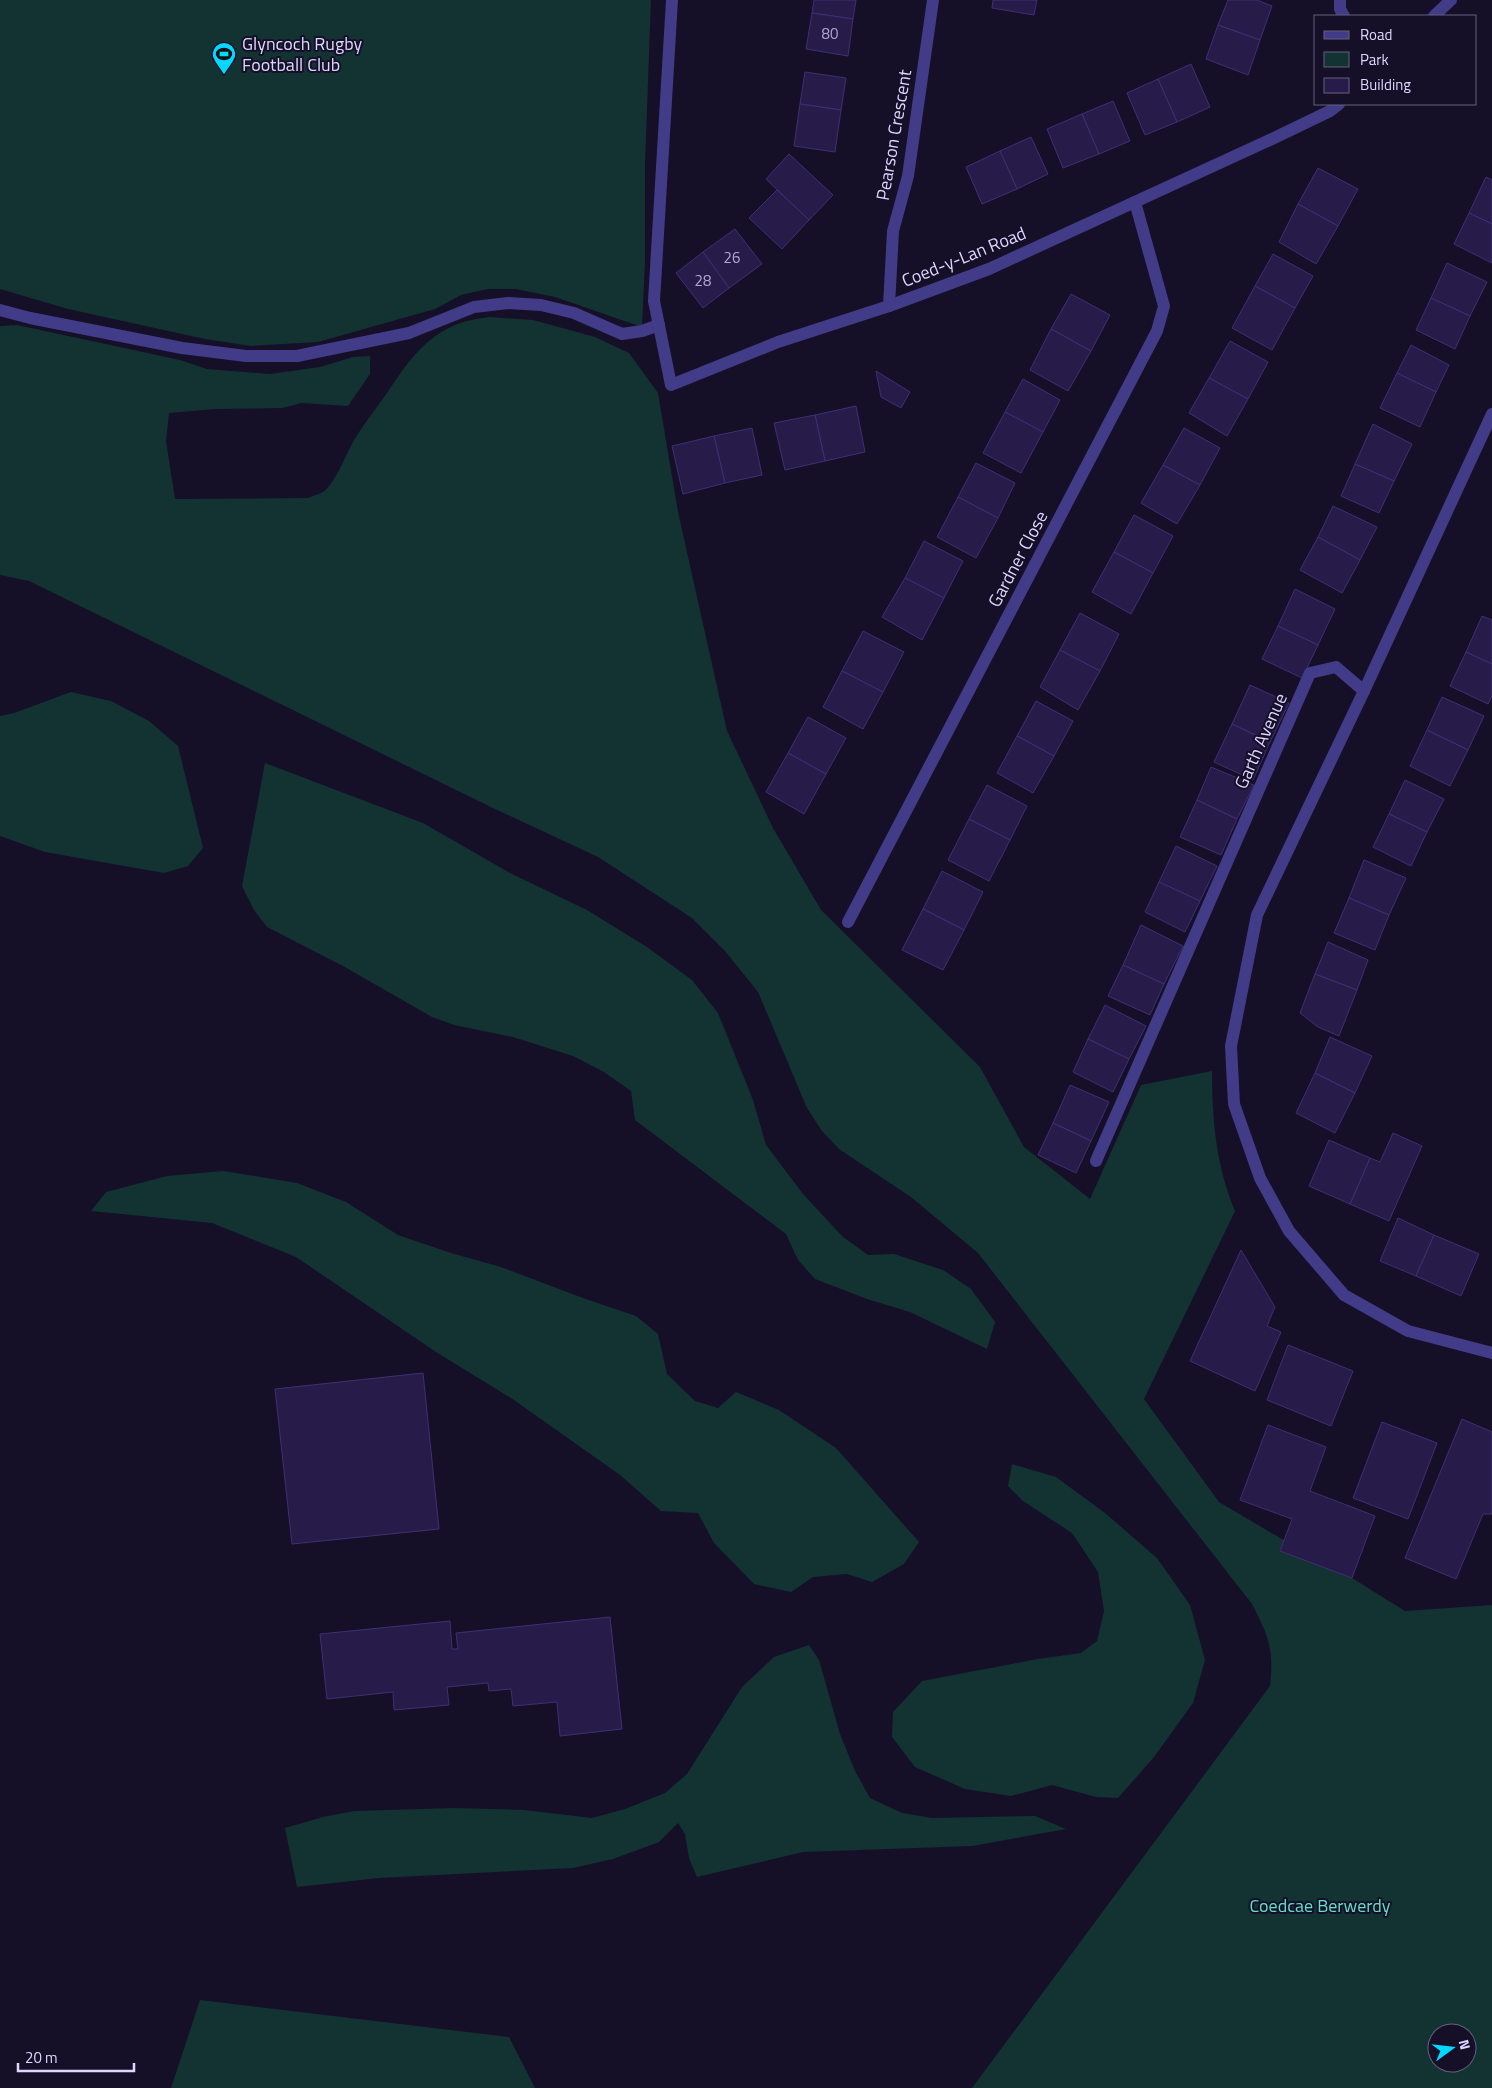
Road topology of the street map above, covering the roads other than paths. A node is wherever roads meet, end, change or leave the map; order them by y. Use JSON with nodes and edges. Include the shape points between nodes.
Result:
{"nodes":[{"id":1,"x":672,"y":0,"type":"edge"},
{"id":2,"x":933,"y":0,"type":"edge"},
{"id":3,"x":1340,"y":0,"type":"edge"},
{"id":4,"x":1451,"y":0,"type":"edge"},
{"id":5,"x":1343,"y":15,"type":"edge"},
{"id":6,"x":1435,"y":15,"type":"edge"},
{"id":7,"x":1338,"y":105,"type":"edge"},
{"id":8,"x":1135,"y":202,"type":"junction"},
{"id":9,"x":889,"y":306,"type":"junction"},
{"id":10,"x":0,"y":310,"type":"edge"},
{"id":11,"x":659,"y":325,"type":"junction"},
{"id":12,"x":1492,"y":414,"type":"edge"},
{"id":13,"x":1364,"y":691,"type":"junction"},
{"id":14,"x":848,"y":922,"type":"dead end"},
{"id":15,"x":1096,"y":1161,"type":"dead end"},
{"id":16,"x":1492,"y":1353,"type":"edge"}],
"edges":[{"from":1,"to":11,"type":"street","name":"Coed-y-Lan Road","via":[[654,301]]},
{"from":2,"to":9,"type":"street","name":"Pearson Crescent","via":[[908,176],[893,231]]},
{"from":3,"to":5,"type":"street"},
{"from":4,"to":6,"type":"street"},
{"from":7,"to":8,"type":"street","name":"Coed-y-Lan Road"},
{"from":8,"to":9,"type":"street","name":"Coed-y-Lan Road","via":[[989,269]]},
{"from":8,"to":14,"type":"street","name":"Gardner Close","via":[[1164,306],[1157,331]]},
{"from":9,"to":11,"type":"street","name":"Coed-y-Lan Road","via":[[778,342],[671,385]]},
{"from":10,"to":11,"type":"street","via":[[182,348],[246,356],[297,356],[409,333],[474,307],[508,303],[541,305],[574,313],[622,334]]},
{"from":12,"to":13,"type":"street"},
{"from":13,"to":15,"type":"street","name":"Garth Avenue","via":[[1336,667],[1310,673]]},
{"from":13,"to":16,"type":"street","via":[[1257,915],[1231,1046],[1234,1104],[1260,1178],[1289,1231],[1344,1295],[1408,1331]]}]}
